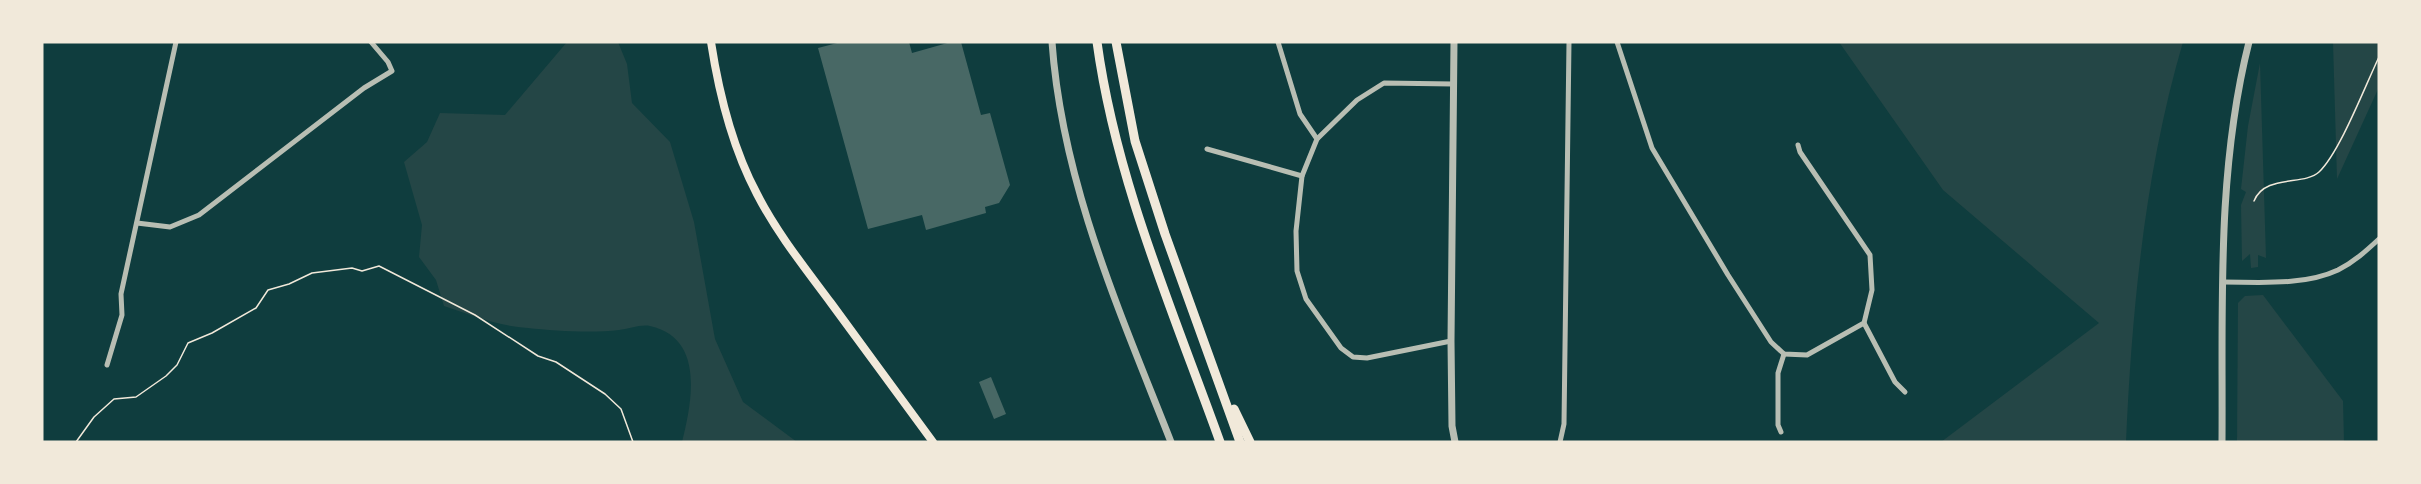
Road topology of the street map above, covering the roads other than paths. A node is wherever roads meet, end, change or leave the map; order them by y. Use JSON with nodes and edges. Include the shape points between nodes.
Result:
{"nodes":[{"id":1,"x":176,"y":42,"type":"edge"},
{"id":2,"x":371,"y":42,"type":"edge"},
{"id":3,"x":711,"y":42,"type":"edge"},
{"id":4,"x":1052,"y":42,"type":"edge"},
{"id":5,"x":1097,"y":42,"type":"edge"},
{"id":6,"x":1116,"y":42,"type":"edge"},
{"id":7,"x":1278,"y":42,"type":"edge"},
{"id":8,"x":1454,"y":42,"type":"edge"},
{"id":9,"x":1569,"y":42,"type":"edge"},
{"id":10,"x":1617,"y":42,"type":"edge"},
{"id":11,"x":2249,"y":42,"type":"edge"},
{"id":12,"x":1454,"y":84,"type":"junction"},
{"id":13,"x":1317,"y":139,"type":"junction"},
{"id":14,"x":1798,"y":145,"type":"dead end"},
{"id":15,"x":1207,"y":149,"type":"dead end"},
{"id":16,"x":1302,"y":176,"type":"junction"},
{"id":17,"x":137,"y":223,"type":"junction"},
{"id":18,"x":2379,"y":239,"type":"edge"},
{"id":19,"x":2223,"y":282,"type":"junction"},
{"id":20,"x":1864,"y":323,"type":"junction"},
{"id":21,"x":1451,"y":341,"type":"junction"},
{"id":22,"x":1784,"y":354,"type":"junction"},
{"id":23,"x":107,"y":365,"type":"dead end"},
{"id":24,"x":1217,"y":374,"type":"junction"},
{"id":25,"x":1905,"y":392,"type":"dead end"},
{"id":26,"x":1781,"y":432,"type":"dead end"},
{"id":27,"x":933,"y":442,"type":"edge"},
{"id":28,"x":1171,"y":442,"type":"edge"},
{"id":29,"x":1219,"y":442,"type":"edge"},
{"id":30,"x":1240,"y":442,"type":"edge"},
{"id":31,"x":1250,"y":442,"type":"edge"},
{"id":32,"x":1455,"y":442,"type":"edge"},
{"id":33,"x":1560,"y":442,"type":"edge"},
{"id":34,"x":2222,"y":442,"type":"edge"}],
"edges":[{"from":1,"to":17,"type":"street"},
{"from":2,"to":17,"type":"street","via":[[392,71],[364,88],[200,215],[170,227]]},
{"from":3,"to":27,"type":"main road","via":[[730,129],[756,192],[804,267]]},
{"from":4,"to":28,"type":"street","via":[[1065,127],[1093,243]]},
{"from":5,"to":29,"type":"highway","via":[[1117,147]]},
{"from":6,"to":24,"type":"highway","via":[[1135,141]]},
{"from":7,"to":13,"type":"street","via":[[1300,114]]},
{"from":8,"to":12,"type":"street"},
{"from":9,"to":33,"type":"street","via":[[1564,424]]},
{"from":10,"to":22,"type":"street","via":[[1652,148],[1728,275],[1771,342]]},
{"from":11,"to":19,"type":"street","via":[[2229,148]]},
{"from":12,"to":13,"type":"street","via":[[1384,83],[1357,100]]},
{"from":12,"to":21,"type":"street"},
{"from":13,"to":16,"type":"street"},
{"from":14,"to":20,"type":"street","via":[[1870,255],[1872,290]]},
{"from":15,"to":16,"type":"street"},
{"from":16,"to":21,"type":"street","via":[[1296,231],[1298,271],[1306,299],[1341,348],[1353,357],[1367,358]]},
{"from":17,"to":23,"type":"street","via":[[122,294],[122,315]]},
{"from":18,"to":19,"type":"street","via":[[2338,270],[2315,278]]},
{"from":19,"to":34,"type":"street"},
{"from":20,"to":22,"type":"street","via":[[1807,356]]},
{"from":20,"to":25,"type":"street","via":[[1895,382]]},
{"from":21,"to":32,"type":"street"},
{"from":22,"to":26,"type":"street","via":[[1778,373]]},
{"from":24,"to":30,"type":"highway"},
{"from":24,"to":31,"type":"highway"}]}
